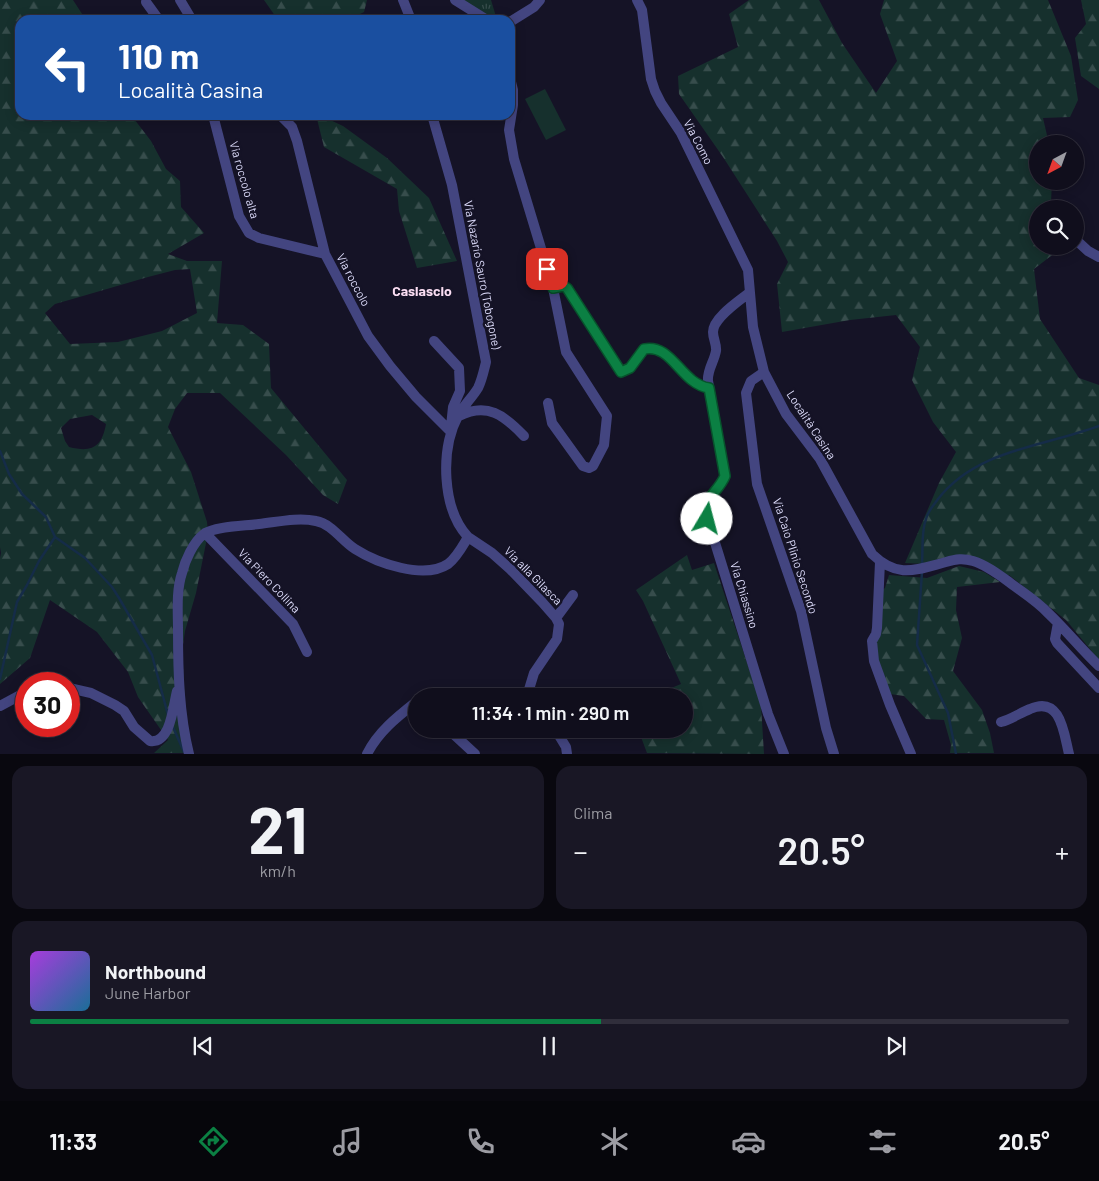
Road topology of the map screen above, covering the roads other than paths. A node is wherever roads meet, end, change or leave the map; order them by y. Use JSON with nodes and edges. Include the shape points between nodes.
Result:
{"nodes":[{"id":1,"x":180,"y":0,"type":"edge"},
{"id":2,"x":403,"y":0,"type":"edge"},
{"id":3,"x":456,"y":0,"type":"edge"},
{"id":4,"x":540,"y":0,"type":"edge"},
{"id":5,"x":637,"y":0,"type":"edge"},
{"id":6,"x":146,"y":2,"type":"dead end"},
{"id":7,"x":155,"y":15,"type":"edge"},
{"id":8,"x":189,"y":15,"type":"edge"},
{"id":9,"x":409,"y":15,"type":"edge"},
{"id":10,"x":480,"y":15,"type":"edge"},
{"id":11,"x":515,"y":19,"type":"edge"},
{"id":12,"x":213,"y":120,"type":"edge"},
{"id":13,"x":285,"y":120,"type":"edge"},
{"id":14,"x":433,"y":120,"type":"edge"},
{"id":15,"x":511,"y":120,"type":"edge"},
{"id":16,"x":1084,"y":247,"type":"edge"},
{"id":17,"x":325,"y":254,"type":"junction"},
{"id":18,"x":1099,"y":257,"type":"edge"},
{"id":19,"x":553,"y":288,"type":"junction"},
{"id":20,"x":749,"y":293,"type":"junction"},
{"id":21,"x":434,"y":341,"type":"dead end"},
{"id":22,"x":764,"y":372,"type":"junction"},
{"id":23,"x":709,"y":388,"type":"junction"},
{"id":24,"x":548,"y":403,"type":"dead end"},
{"id":25,"x":458,"y":416,"type":"junction"},
{"id":26,"x":451,"y":432,"type":"junction"},
{"id":27,"x":524,"y":436,"type":"dead end"},
{"id":28,"x":205,"y":533,"type":"junction"},
{"id":29,"x":468,"y":537,"type":"junction"},
{"id":30,"x":880,"y":562,"type":"junction"},
{"id":31,"x":573,"y":595,"type":"dead end"},
{"id":32,"x":556,"y":618,"type":"junction"},
{"id":33,"x":1058,"y":623,"type":"junction"},
{"id":34,"x":306,"y":652,"type":"dead end"},
{"id":35,"x":1099,"y":666,"type":"edge"},
{"id":36,"x":178,"y":684,"type":"junction"},
{"id":37,"x":529,"y":688,"type":"edge"},
{"id":38,"x":1099,"y":688,"type":"edge"},
{"id":39,"x":80,"y":690,"type":"edge"},
{"id":40,"x":15,"y":698,"type":"edge"},
{"id":41,"x":0,"y":706,"type":"edge"},
{"id":42,"x":408,"y":708,"type":"edge"},
{"id":43,"x":1001,"y":722,"type":"dead end"},
{"id":44,"x":458,"y":738,"type":"edge"},
{"id":45,"x":560,"y":738,"type":"edge"},
{"id":46,"x":369,"y":749,"type":"edge"},
{"id":47,"x":189,"y":754,"type":"edge"},
{"id":48,"x":475,"y":754,"type":"edge"},
{"id":49,"x":568,"y":754,"type":"edge"},
{"id":50,"x":784,"y":754,"type":"edge"},
{"id":51,"x":834,"y":754,"type":"edge"},
{"id":52,"x":911,"y":754,"type":"edge"},
{"id":53,"x":1069,"y":754,"type":"edge"}],
"edges":[{"from":1,"to":8,"type":"street"},
{"from":2,"to":9,"type":"street"},
{"from":3,"to":10,"type":"street"},
{"from":4,"to":11,"type":"street"},
{"from":5,"to":20,"type":"street","name":"Via Como","via":[[642,10],[655,91],[681,133],[741,254],[748,270]]},
{"from":6,"to":7,"type":"street"},
{"from":12,"to":17,"type":"street","name":"Via roccolo alta","via":[[239,216],[249,233]]},
{"from":13,"to":17,"type":"street","name":"Via roccolo","via":[[292,127],[297,141]]},
{"from":14,"to":25,"type":"street","name":"Via Nazario Sauro (Tobogone)","via":[[452,184],[486,362],[479,386]]},
{"from":15,"to":19,"type":"street","via":[[514,159]]},
{"from":16,"to":18,"type":"street"},
{"from":17,"to":26,"type":"street","name":"Via roccolo","via":[[368,336],[416,397]]},
{"from":19,"to":23,"type":"street","via":[[567,288],[621,372],[632,366],[644,349],[654,348],[667,356],[689,379]]},
{"from":19,"to":24,"type":"street","via":[[566,352],[607,416],[604,445],[592,466],[585,468],[559,435],[552,423]]},
{"from":20,"to":22,"type":"street","name":"Località Casina"},
{"from":20,"to":23,"type":"street","via":[[716,323],[713,331],[716,350],[707,374]]},
{"from":21,"to":26,"type":"street","via":[[459,368],[460,391],[451,415]]},
{"from":22,"to":30,"type":"street","name":"Località Casina","via":[[786,414],[820,459],[872,554]]},
{"from":22,"to":51,"type":"street","name":"Via Caio Plinio Secondo","via":[[751,381],[746,393],[757,484],[801,611]]},
{"from":23,"to":50,"type":"street","name":"Via Chiassino","via":[[725,476],[704,507],[768,714]]},
{"from":25,"to":26,"type":"street","name":"Via Nazario Sauro (Tobogone)"},
{"from":25,"to":27,"type":"street","via":[[471,410],[492,412]]},
{"from":26,"to":29,"type":"street","name":"Via Nazario Sauro (Tobogone)","via":[[446,470],[448,494],[459,527]]},
{"from":28,"to":29,"type":"street","via":[[313,520],[323,523],[371,558],[416,570],[447,564],[458,554]]},
{"from":28,"to":34,"type":"street","name":"Via Piero Collina","via":[[293,624]]},
{"from":28,"to":36,"type":"street","via":[[191,552],[182,574],[178,600]]},
{"from":29,"to":32,"type":"street","name":"Via alla Gilasca","via":[[510,569]]},
{"from":30,"to":33,"type":"street","via":[[908,572],[960,558],[971,560],[1034,600]]},
{"from":30,"to":52,"type":"street","via":[[877,628],[872,642],[874,661]]},
{"from":31,"to":32,"type":"street"},
{"from":32,"to":37,"type":"street","name":"Via alla Gilasca","via":[[559,624],[557,639],[534,673]]},
{"from":33,"to":35,"type":"street"},
{"from":33,"to":38,"type":"street","via":[[1057,643]]},
{"from":36,"to":39,"type":"street","via":[[168,729],[162,739],[153,742],[134,726],[124,711]]},
{"from":36,"to":47,"type":"street"},
{"from":40,"to":41,"type":"street"},
{"from":42,"to":46,"type":"street"},
{"from":43,"to":53,"type":"street","via":[[1036,706],[1053,709],[1064,728]]},
{"from":44,"to":48,"type":"street"},
{"from":45,"to":49,"type":"street"}]}
